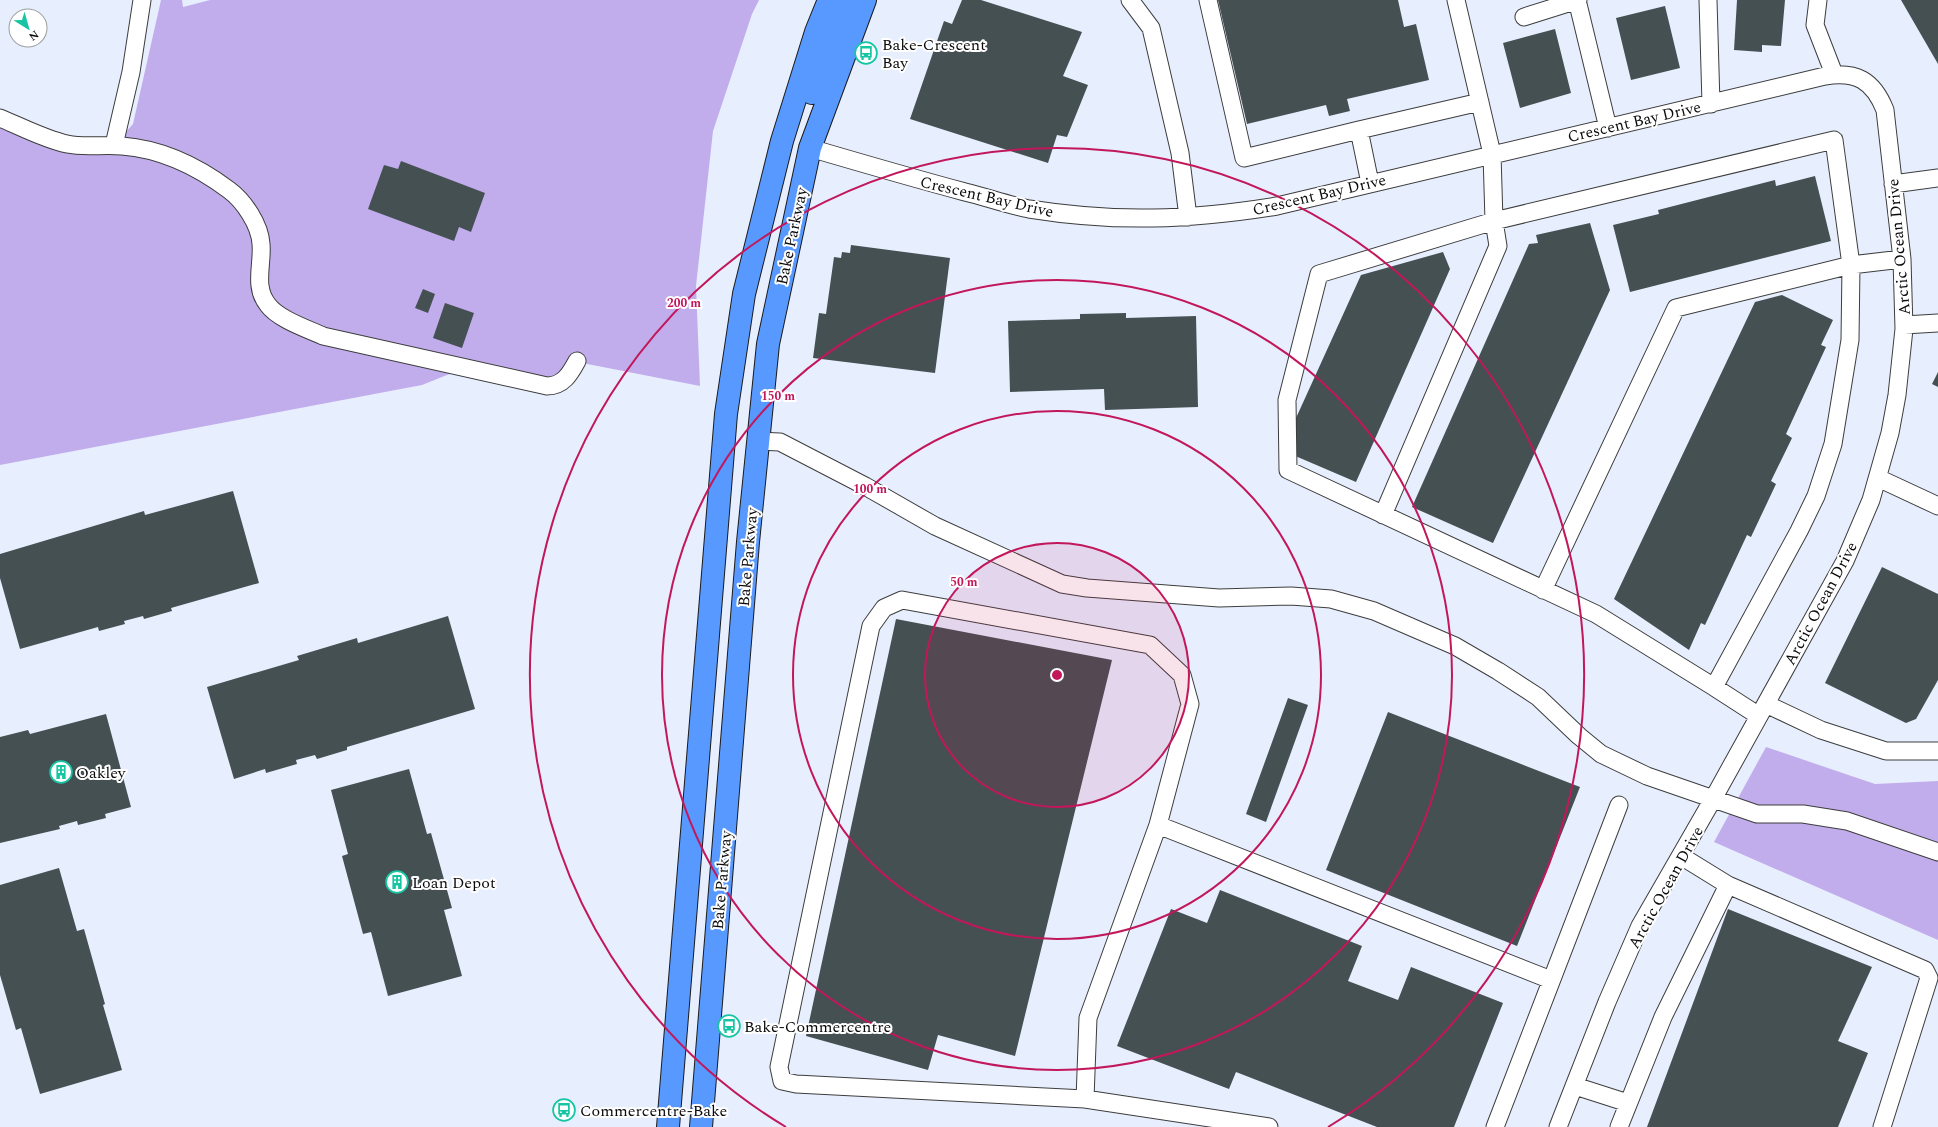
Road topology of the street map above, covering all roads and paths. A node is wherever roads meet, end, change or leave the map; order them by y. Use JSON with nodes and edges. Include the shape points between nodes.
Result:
{"nodes":[{"id":1,"x":142,"y":0,"type":"edge"},
{"id":2,"x":829,"y":0,"type":"edge"},
{"id":3,"x":847,"y":0,"type":"edge"},
{"id":4,"x":865,"y":0,"type":"edge"},
{"id":5,"x":1130,"y":0,"type":"edge"},
{"id":6,"x":1208,"y":0,"type":"edge"},
{"id":7,"x":1456,"y":0,"type":"edge"},
{"id":8,"x":1578,"y":0,"type":"edge"},
{"id":9,"x":1708,"y":0,"type":"edge"},
{"id":10,"x":1818,"y":0,"type":"edge"},
{"id":11,"x":1524,"y":17,"type":"dead end"},
{"id":12,"x":1829,"y":75,"type":"junction"},
{"id":13,"x":1480,"y":102,"type":"junction"},
{"id":14,"x":1711,"y":104,"type":"junction"},
{"id":15,"x":0,"y":118,"type":"edge"},
{"id":16,"x":1608,"y":128,"type":"junction"},
{"id":17,"x":1359,"y":130,"type":"junction"},
{"id":18,"x":114,"y":145,"type":"junction"},
{"id":19,"x":810,"y":148,"type":"junction"},
{"id":20,"x":1492,"y":154,"type":"junction"},
{"id":21,"x":1938,"y":178,"type":"edge"},
{"id":22,"x":1370,"y":183,"type":"junction"},
{"id":23,"x":1893,"y":184,"type":"junction"},
{"id":24,"x":1188,"y":217,"type":"junction"},
{"id":25,"x":1494,"y":221,"type":"junction"},
{"id":26,"x":1902,"y":259,"type":"junction"},
{"id":27,"x":1851,"y":266,"type":"junction"},
{"id":28,"x":1938,"y":323,"type":"edge"},
{"id":29,"x":1904,"y":325,"type":"junction"},
{"id":30,"x":577,"y":362,"type":"dead end"},
{"id":31,"x":758,"y":440,"type":"junction"},
{"id":32,"x":1878,"y":478,"type":"junction"},
{"id":33,"x":1938,"y":506,"type":"edge"},
{"id":34,"x":1383,"y":516,"type":"junction"},
{"id":35,"x":1543,"y":590,"type":"junction"},
{"id":36,"x":1714,"y":687,"type":"junction"},
{"id":37,"x":1763,"y":710,"type":"junction"},
{"id":38,"x":1938,"y":751,"type":"edge"},
{"id":39,"x":1713,"y":799,"type":"junction"},
{"id":40,"x":1619,"y":805,"type":"dead end"},
{"id":41,"x":1158,"y":825,"type":"junction"},
{"id":42,"x":1938,"y":852,"type":"edge"},
{"id":43,"x":1680,"y":856,"type":"junction"},
{"id":44,"x":1728,"y":885,"type":"junction"},
{"id":45,"x":1551,"y":980,"type":"junction"},
{"id":46,"x":1575,"y":1086,"type":"junction"},
{"id":47,"x":1085,"y":1099,"type":"junction"},
{"id":48,"x":1628,"y":1103,"type":"junction"},
{"id":49,"x":668,"y":1127,"type":"edge"},
{"id":50,"x":701,"y":1127,"type":"edge"},
{"id":51,"x":1269,"y":1127,"type":"edge"},
{"id":52,"x":1495,"y":1127,"type":"edge"},
{"id":53,"x":1558,"y":1127,"type":"edge"},
{"id":54,"x":1619,"y":1127,"type":"edge"},
{"id":55,"x":1882,"y":1127,"type":"edge"}],
"edges":[{"from":1,"to":18,"type":"street","via":[[131,72]]},
{"from":2,"to":49,"type":"main road","name":"Bake Parkway","via":[[816,32],[785,133],[761,225],[744,294],[726,414]]},
{"from":3,"to":19,"type":"main road","via":[[809,102],[803,141]]},
{"from":4,"to":19,"type":"main road","name":"Bake Parkway"},
{"from":5,"to":24,"type":"street","via":[[1151,28],[1180,153]]},
{"from":6,"to":17,"type":"street","via":[[1244,158]]},
{"from":7,"to":13,"type":"street"},
{"from":8,"to":11,"type":"street"},
{"from":8,"to":16,"type":"street"},
{"from":9,"to":14,"type":"street"},
{"from":10,"to":12,"type":"street","via":[[1815,25]]},
{"from":12,"to":14,"type":"street","name":"Crescent Bay Drive"},
{"from":12,"to":23,"type":"street","name":"Arctic Ocean Drive","via":[[1845,74],[1865,81],[1878,94],[1885,110]]},
{"from":13,"to":17,"type":"street"},
{"from":13,"to":20,"type":"street"},
{"from":14,"to":16,"type":"street","name":"Crescent Bay Drive"},
{"from":15,"to":18,"type":"street","via":[[68,144],[85,147]]},
{"from":16,"to":20,"type":"street","name":"Crescent Bay Drive"},
{"from":17,"to":22,"type":"street"},
{"from":18,"to":30,"type":"street","via":[[153,150],[184,161],[231,191],[247,210],[257,228],[261,244],[260,290],[268,306],[282,317],[307,329],[323,336],[547,386],[555,386],[563,381]]},
{"from":19,"to":24,"type":"street","name":"Crescent Bay Drive","via":[[1027,208],[1079,216],[1131,219]]},
{"from":19,"to":31,"type":"main road","name":"Bake Parkway","via":[[768,344]]},
{"from":20,"to":22,"type":"street","name":"Crescent Bay Drive"},
{"from":20,"to":25,"type":"street"},
{"from":21,"to":23,"type":"street"},
{"from":22,"to":24,"type":"street","name":"Crescent Bay Drive","via":[[1277,206]]},
{"from":23,"to":26,"type":"street","name":"Arctic Ocean Drive"},
{"from":25,"to":27,"type":"street","via":[[1834,140]]},
{"from":25,"to":34,"type":"street","via":[[1498,246]]},
{"from":25,"to":34,"type":"street","via":[[1319,274],[1287,400],[1288,470]]},
{"from":26,"to":27,"type":"street"},
{"from":26,"to":29,"type":"street","name":"Arctic Ocean Drive"},
{"from":27,"to":35,"type":"street","via":[[1676,308]]},
{"from":27,"to":36,"type":"street","via":[[1850,340],[1832,444],[1816,496]]},
{"from":28,"to":29,"type":"street"},
{"from":29,"to":32,"type":"street","name":"Arctic Ocean Drive","via":[[1897,395]]},
{"from":31,"to":39,"type":"street","via":[[780,442],[935,526],[1062,584],[1219,598],[1291,596],[1331,599],[1374,611],[1455,646],[1498,671],[1538,697],[1601,754],[1647,776]]},
{"from":31,"to":50,"type":"main road","name":"Bake Parkway"},
{"from":32,"to":33,"type":"street"},
{"from":32,"to":37,"type":"street","name":"Arctic Ocean Drive","via":[[1845,561]]},
{"from":34,"to":35,"type":"street"},
{"from":35,"to":36,"type":"street","via":[[1596,614]]},
{"from":36,"to":37,"type":"street"},
{"from":37,"to":38,"type":"street","via":[[1886,751]]},
{"from":37,"to":39,"type":"street","name":"Arctic Ocean Drive"},
{"from":39,"to":42,"type":"street","via":[[1757,814],[1803,814],[1847,821]]},
{"from":39,"to":43,"type":"street","name":"Arctic Ocean Drive"},
{"from":40,"to":45,"type":"street"},
{"from":41,"to":45,"type":"street"},
{"from":41,"to":47,"type":"street","via":[[1088,1018]]},
{"from":41,"to":47,"type":"street","via":[[1190,704],[1182,675],[1150,645],[902,600],[884,608],[871,626],[779,1067],[782,1081],[796,1084]]},
{"from":43,"to":44,"type":"street"},
{"from":43,"to":46,"type":"street","name":"Arctic Ocean Drive","via":[[1640,926]]},
{"from":44,"to":48,"type":"street","via":[[1663,1017]]},
{"from":44,"to":55,"type":"street","via":[[1925,970],[1929,978]]},
{"from":45,"to":52,"type":"street"},
{"from":46,"to":48,"type":"street"},
{"from":46,"to":53,"type":"street","name":"Arctic Ocean Drive"},
{"from":47,"to":51,"type":"street"},
{"from":48,"to":54,"type":"street"}]}
